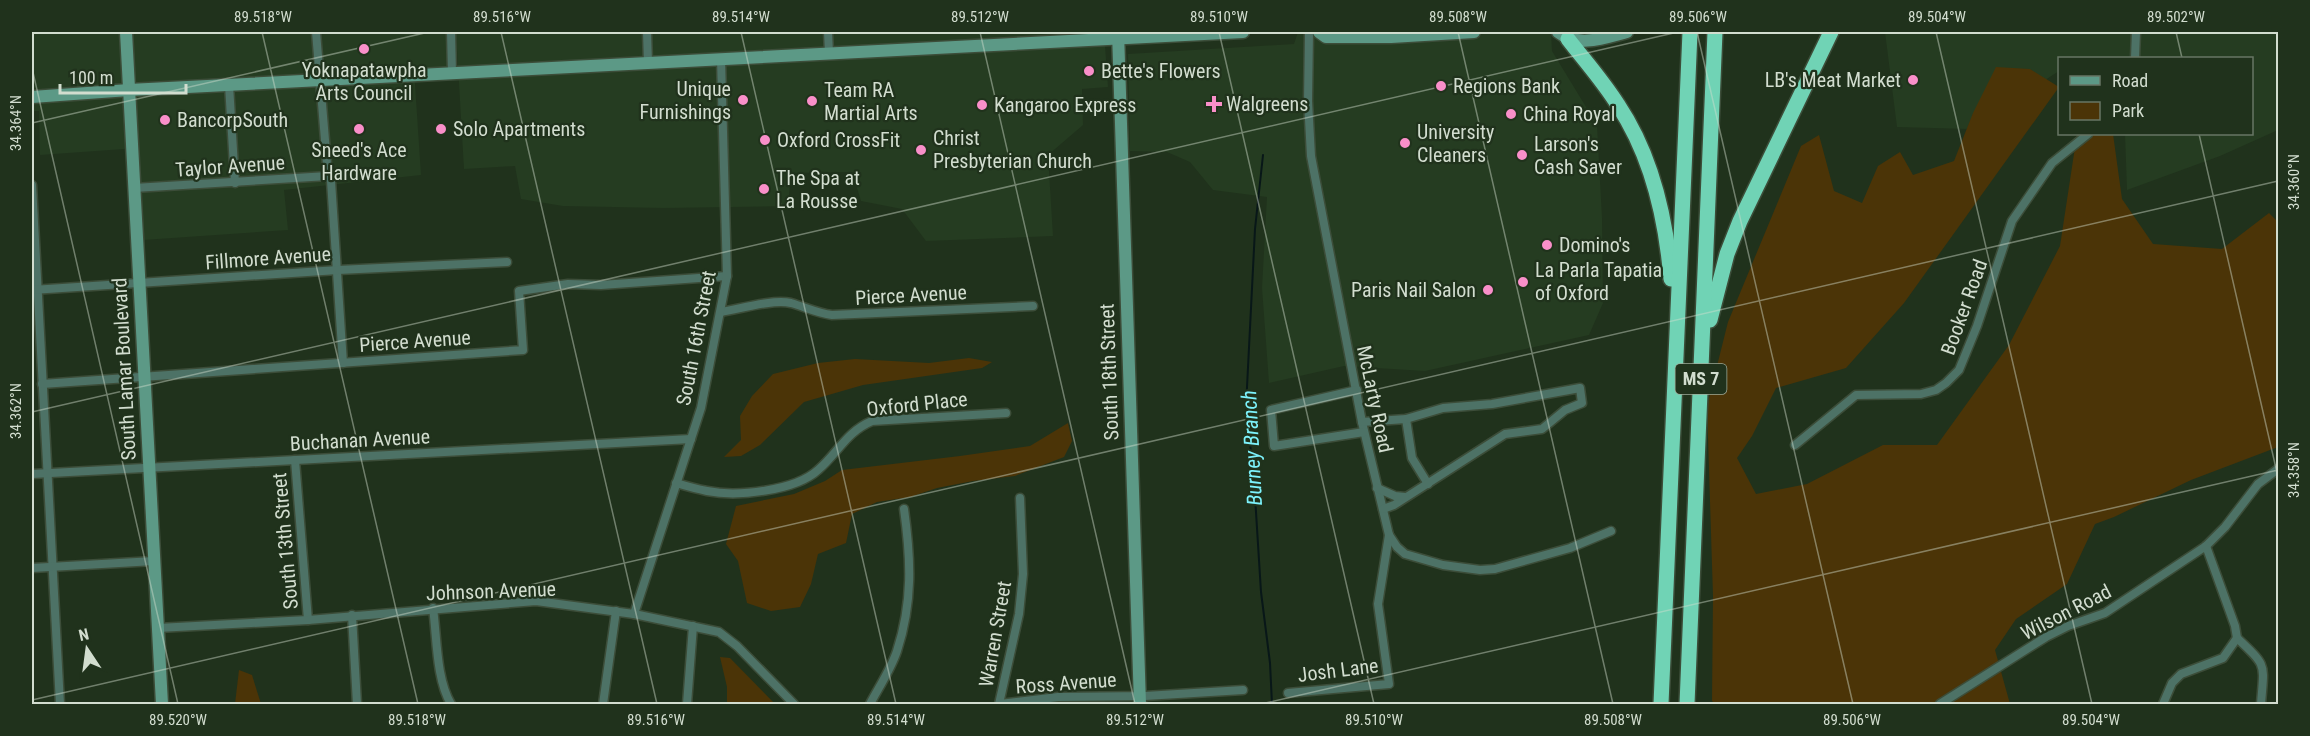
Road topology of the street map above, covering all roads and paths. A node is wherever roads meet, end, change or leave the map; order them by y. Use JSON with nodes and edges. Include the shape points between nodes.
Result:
{"nodes":[{"id":1,"x":126,"y":32,"type":"edge"},
{"id":2,"x":316,"y":32,"type":"edge"},
{"id":3,"x":451,"y":32,"type":"edge"},
{"id":4,"x":647,"y":32,"type":"edge"},
{"id":5,"x":828,"y":32,"type":"edge"},
{"id":6,"x":1243,"y":32,"type":"edge"},
{"id":7,"x":1309,"y":32,"type":"edge"},
{"id":8,"x":1319,"y":32,"type":"edge"},
{"id":9,"x":1474,"y":32,"type":"edge"},
{"id":10,"x":1627,"y":32,"type":"edge"},
{"id":11,"x":1689,"y":32,"type":"edge"},
{"id":12,"x":1715,"y":32,"type":"edge"},
{"id":13,"x":1831,"y":32,"type":"edge"},
{"id":14,"x":2136,"y":32,"type":"edge"},
{"id":15,"x":1118,"y":35,"type":"edge"},
{"id":16,"x":1563,"y":35,"type":"edge"},
{"id":17,"x":829,"y":53,"type":"junction"},
{"id":18,"x":2135,"y":57,"type":"edge"},
{"id":19,"x":721,"y":59,"type":"junction"},
{"id":20,"x":648,"y":63,"type":"junction"},
{"id":21,"x":452,"y":73,"type":"junction"},
{"id":22,"x":320,"y":80,"type":"junction"},
{"id":23,"x":229,"y":85,"type":"junction"},
{"id":24,"x":129,"y":90,"type":"junction"},
{"id":25,"x":32,"y":97,"type":"edge"},
{"id":26,"x":2087,"y":135,"type":"edge"},
{"id":27,"x":327,"y":176,"type":"junction"},
{"id":28,"x":235,"y":183,"type":"junction"},
{"id":29,"x":32,"y":185,"type":"edge"},
{"id":30,"x":134,"y":188,"type":"junction"},
{"id":31,"x":507,"y":262,"type":"dead end"},
{"id":32,"x":338,"y":270,"type":"junction"},
{"id":33,"x":727,"y":276,"type":"junction"},
{"id":34,"x":139,"y":283,"type":"junction"},
{"id":35,"x":34,"y":289,"type":"edge"},
{"id":36,"x":1033,"y":306,"type":"dead end"},
{"id":37,"x":721,"y":312,"type":"junction"},
{"id":38,"x":1678,"y":322,"type":"junction"},
{"id":39,"x":343,"y":363,"type":"junction"},
{"id":40,"x":144,"y":377,"type":"junction"},
{"id":41,"x":1701,"y":383,"type":"junction"},
{"id":42,"x":42,"y":384,"type":"junction"},
{"id":43,"x":1357,"y":390,"type":"junction"},
{"id":44,"x":1006,"y":413,"type":"dead end"},
{"id":45,"x":1406,"y":418,"type":"junction"},
{"id":46,"x":1362,"y":423,"type":"junction"},
{"id":47,"x":1364,"y":432,"type":"junction"},
{"id":48,"x":691,"y":439,"type":"junction"},
{"id":49,"x":1795,"y":446,"type":"dead end"},
{"id":50,"x":295,"y":460,"type":"junction"},
{"id":51,"x":149,"y":468,"type":"junction"},
{"id":52,"x":2278,"y":469,"type":"edge"},
{"id":53,"x":32,"y":474,"type":"edge"},
{"id":54,"x":47,"y":474,"type":"junction"},
{"id":55,"x":676,"y":483,"type":"junction"},
{"id":56,"x":1428,"y":484,"type":"junction"},
{"id":57,"x":1377,"y":488,"type":"junction"},
{"id":58,"x":1405,"y":497,"type":"junction"},
{"id":59,"x":1020,"y":498,"type":"dead end"},
{"id":60,"x":904,"y":509,"type":"dead end"},
{"id":61,"x":1383,"y":509,"type":"junction"},
{"id":62,"x":1611,"y":531,"type":"dead end"},
{"id":63,"x":1389,"y":535,"type":"junction"},
{"id":64,"x":2206,"y":546,"type":"junction"},
{"id":65,"x":154,"y":561,"type":"junction"},
{"id":66,"x":52,"y":566,"type":"junction"},
{"id":67,"x":32,"y":568,"type":"edge"},
{"id":68,"x":433,"y":608,"type":"junction"},
{"id":69,"x":616,"y":611,"type":"junction"},
{"id":70,"x":634,"y":614,"type":"junction"},
{"id":71,"x":352,"y":615,"type":"junction"},
{"id":72,"x":308,"y":620,"type":"junction"},
{"id":73,"x":693,"y":626,"type":"junction"},
{"id":74,"x":158,"y":628,"type":"junction"},
{"id":75,"x":2236,"y":638,"type":"junction"},
{"id":76,"x":1243,"y":690,"type":"dead end"},
{"id":77,"x":1288,"y":693,"type":"dead end"},
{"id":78,"x":1140,"y":700,"type":"edge"},
{"id":79,"x":60,"y":705,"type":"edge"},
{"id":80,"x":162,"y":705,"type":"edge"},
{"id":81,"x":357,"y":705,"type":"edge"},
{"id":82,"x":451,"y":705,"type":"edge"},
{"id":83,"x":603,"y":705,"type":"edge"},
{"id":84,"x":687,"y":705,"type":"edge"},
{"id":85,"x":794,"y":705,"type":"edge"},
{"id":86,"x":870,"y":705,"type":"edge"},
{"id":87,"x":1000,"y":705,"type":"edge"},
{"id":88,"x":1661,"y":705,"type":"edge"},
{"id":89,"x":1687,"y":705,"type":"edge"},
{"id":90,"x":1941,"y":705,"type":"edge"},
{"id":91,"x":2163,"y":705,"type":"edge"},
{"id":92,"x":2261,"y":705,"type":"edge"}],
"edges":[{"from":1,"to":24,"type":"main road","name":"South Lamar Boulevard"},
{"from":2,"to":22,"type":"street"},
{"from":3,"to":21,"type":"street"},
{"from":4,"to":20,"type":"street"},
{"from":5,"to":17,"type":"street"},
{"from":6,"to":15,"type":"main road"},
{"from":7,"to":43,"type":"street","name":"McLarty Road","via":[[1311,156]]},
{"from":8,"to":9,"type":"main road","via":[[1326,37]]},
{"from":10,"to":16,"type":"main road","via":[[1580,41]]},
{"from":11,"to":38,"type":"highway","number":"MS 7"},
{"from":12,"to":41,"type":"highway","number":"MS 7"},
{"from":13,"to":41,"type":"highway","via":[[1727,254],[1710,320]]},
{"from":14,"to":18,"type":"street"},
{"from":15,"to":17,"type":"main road"},
{"from":15,"to":78,"type":"main road","name":"South 18th Street"},
{"from":16,"to":38,"type":"highway","via":[[1620,107],[1647,162],[1664,220]]},
{"from":17,"to":19,"type":"main road"},
{"from":19,"to":20,"type":"main road"},
{"from":19,"to":33,"type":"street","name":"South 16th Street"},
{"from":20,"to":21,"type":"main road"},
{"from":21,"to":22,"type":"main road"},
{"from":22,"to":23,"type":"main road"},
{"from":22,"to":27,"type":"street"},
{"from":23,"to":24,"type":"main road"},
{"from":23,"to":28,"type":"street"},
{"from":24,"to":25,"type":"main road"},
{"from":24,"to":30,"type":"main road","name":"South Lamar Boulevard"},
{"from":26,"to":49,"type":"street","name":"Booker Road","via":[[2052,163],[2012,222],[1959,370],[1936,390],[1921,394],[1856,395]]},
{"from":27,"to":28,"type":"street","name":"Taylor Avenue"},
{"from":27,"to":32,"type":"street","via":[[331,181]]},
{"from":28,"to":30,"type":"street","name":"Taylor Avenue"},
{"from":29,"to":35,"type":"street"},
{"from":30,"to":34,"type":"main road","name":"South Lamar Boulevard"},
{"from":31,"to":32,"type":"street","name":"Fillmore Avenue"},
{"from":32,"to":34,"type":"street","name":"Fillmore Avenue"},
{"from":32,"to":39,"type":"street"},
{"from":33,"to":37,"type":"street","name":"South 16th Street"},
{"from":33,"to":39,"type":"street","name":"Pierce Avenue","via":[[568,284],[519,291],[523,350]]},
{"from":34,"to":35,"type":"street","name":"Fillmore Avenue"},
{"from":34,"to":40,"type":"main road","name":"South Lamar Boulevard"},
{"from":35,"to":42,"type":"street"},
{"from":36,"to":37,"type":"street","name":"Pierce Avenue","via":[[832,315],[789,303]]},
{"from":37,"to":48,"type":"street","name":"South 16th Street"},
{"from":38,"to":88,"type":"highway","number":"MS 7"},
{"from":39,"to":40,"type":"street","name":"Pierce Avenue"},
{"from":40,"to":42,"type":"street","name":"Pierce Avenue"},
{"from":40,"to":51,"type":"main road","name":"South Lamar Boulevard"},
{"from":41,"to":89,"type":"highway","number":"MS 7"},
{"from":42,"to":54,"type":"street"},
{"from":43,"to":46,"type":"street","name":"McLarty Road"},
{"from":43,"to":47,"type":"street","via":[[1271,410],[1274,446]]},
{"from":44,"to":55,"type":"street","name":"Oxford Place","via":[[872,421],[858,426],[817,472],[790,485],[736,493],[709,492]]},
{"from":45,"to":46,"type":"street"},
{"from":45,"to":56,"type":"street","via":[[1412,458]]},
{"from":45,"to":56,"type":"street","via":[[1443,408],[1492,404],[1580,388],[1582,403],[1565,410],[1542,429],[1505,434]]},
{"from":46,"to":47,"type":"street","name":"McLarty Road"},
{"from":47,"to":57,"type":"street","name":"McLarty Road"},
{"from":48,"to":50,"type":"street","name":"Buchanan Avenue"},
{"from":48,"to":55,"type":"street","name":"South 16th Street"},
{"from":50,"to":51,"type":"street","name":"Buchanan Avenue"},
{"from":50,"to":72,"type":"street","name":"South 13th Street"},
{"from":51,"to":54,"type":"street","name":"Buchanan Avenue"},
{"from":51,"to":65,"type":"main road","name":"South Lamar Boulevard"},
{"from":52,"to":64,"type":"street","name":"Wilson Road","via":[[2258,484]]},
{"from":53,"to":54,"type":"street","name":"Buchanan Avenue"},
{"from":54,"to":66,"type":"street"},
{"from":55,"to":70,"type":"street","name":"South 16th Street"},
{"from":56,"to":58,"type":"street"},
{"from":57,"to":58,"type":"street"},
{"from":57,"to":61,"type":"street","name":"McLarty Road"},
{"from":58,"to":61,"type":"street"},
{"from":59,"to":87,"type":"street","name":"Warren Street","via":[[1020,603]]},
{"from":60,"to":86,"type":"street","via":[[910,583],[904,622],[896,652]]},
{"from":61,"to":63,"type":"street","name":"McLarty Road"},
{"from":62,"to":63,"type":"street","via":[[1570,548],[1480,570],[1405,554]]},
{"from":63,"to":77,"type":"street","name":"Josh Lane","via":[[1378,604],[1389,684]]},
{"from":64,"to":75,"type":"street"},
{"from":64,"to":90,"type":"street","name":"Wilson Road","via":[[2123,602],[2046,637]]},
{"from":65,"to":66,"type":"street"},
{"from":65,"to":74,"type":"main road","name":"South Lamar Boulevard"},
{"from":66,"to":67,"type":"street"},
{"from":66,"to":79,"type":"street"},
{"from":68,"to":69,"type":"street","name":"Johnson Avenue","via":[[536,602]]},
{"from":68,"to":71,"type":"street","name":"Johnson Avenue"},
{"from":68,"to":82,"type":"street","via":[[441,677]]},
{"from":69,"to":70,"type":"street","name":"Johnson Avenue"},
{"from":69,"to":83,"type":"street"},
{"from":70,"to":73,"type":"street","name":"Johnson Avenue"},
{"from":71,"to":72,"type":"street","name":"Johnson Avenue"},
{"from":71,"to":81,"type":"street"},
{"from":72,"to":74,"type":"street","name":"Johnson Avenue"},
{"from":73,"to":84,"type":"street"},
{"from":73,"to":85,"type":"street","name":"Johnson Avenue","via":[[718,632],[737,646]]},
{"from":74,"to":80,"type":"main road","name":"South Lamar Boulevard"},
{"from":75,"to":91,"type":"street","via":[[2223,658],[2181,674],[2172,683]]},
{"from":75,"to":92,"type":"street","via":[[2262,663]]},
{"from":76,"to":78,"type":"street","name":"Ross Avenue"},
{"from":78,"to":87,"type":"street","name":"Ross Avenue","via":[[1058,697]]}]}
